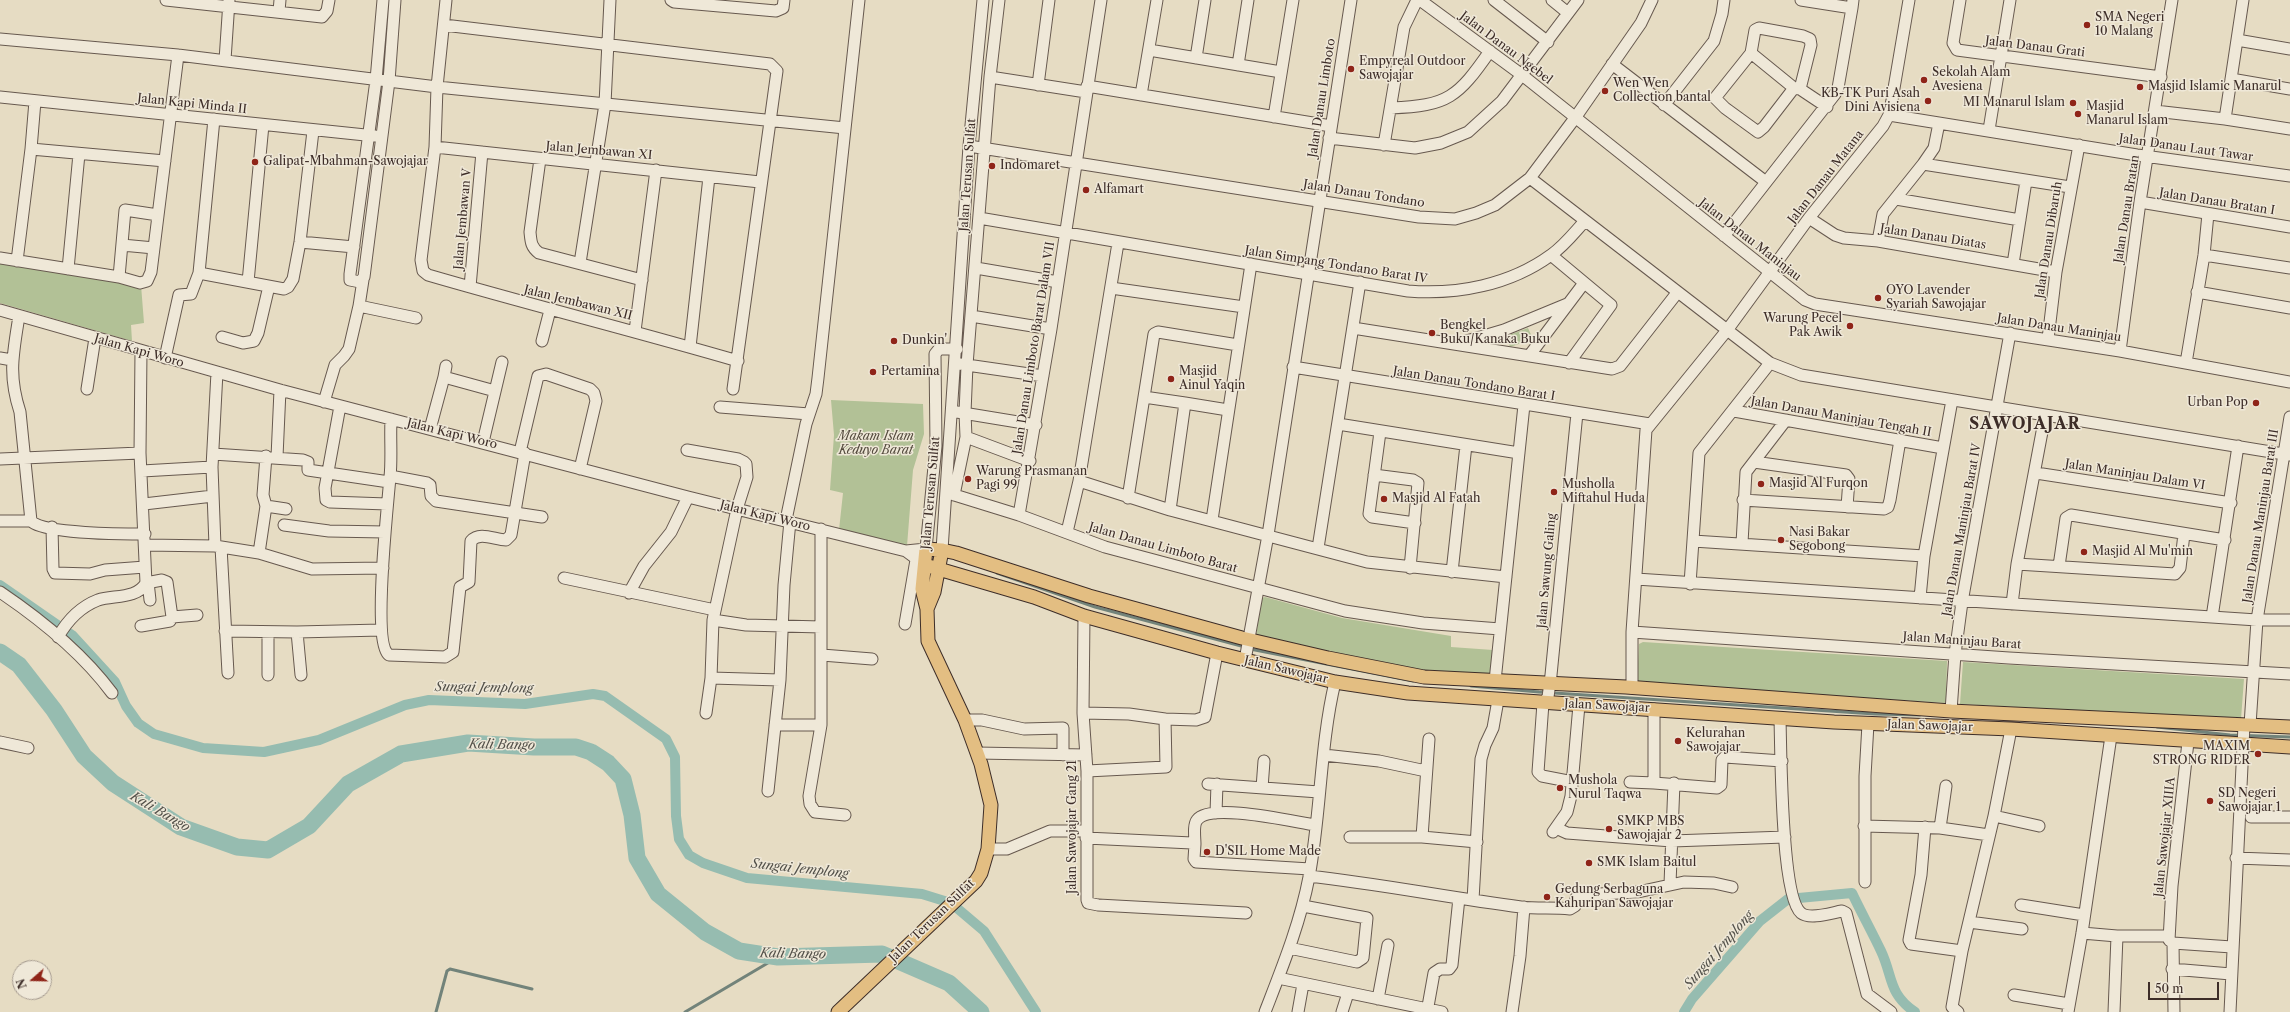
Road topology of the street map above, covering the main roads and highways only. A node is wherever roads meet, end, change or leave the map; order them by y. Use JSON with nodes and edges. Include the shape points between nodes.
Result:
{"nodes":[{"id":1,"x":942,"y":550,"type":"junction"},
{"id":2,"x":918,"y":555,"type":"junction"},
{"id":3,"x":940,"y":570,"type":"junction"},
{"id":4,"x":927,"y":609,"type":"junction"},
{"id":5,"x":1247,"y":649,"type":"junction"},
{"id":6,"x":1473,"y":688,"type":"junction"},
{"id":7,"x":1547,"y":692,"type":"junction"},
{"id":8,"x":1627,"y":696,"type":"junction"},
{"id":9,"x":1835,"y":712,"type":"junction"},
{"id":10,"x":2290,"y":727,"type":"edge"},
{"id":11,"x":2244,"y":733,"type":"junction"},
{"id":12,"x":2290,"y":747,"type":"edge"},
{"id":13,"x":838,"y":1012,"type":"edge"}],
"edges":[{"from":1,"to":2,"type":"main road","name":"Jalan Kapi Woro"},
{"from":1,"to":3,"type":"main road","name":"Jalan Terusan Sulfat"},
{"from":1,"to":5,"type":"main road","name":"Jalan Sawojajar"},
{"from":2,"to":3,"type":"main road","name":"Jalan Kapi Woro"},
{"from":2,"to":4,"type":"main road","name":"Jalan Terusan Sulfat"},
{"from":3,"to":4,"type":"main road","name":"Jalan Terusan Sulfat"},
{"from":3,"to":5,"type":"main road","name":"Jalan Sawojajar","via":[[1034,597],[1084,616],[1217,654]]},
{"from":4,"to":13,"type":"main road","name":"Jalan Terusan Sulfat","via":[[926,632],[930,647],[965,720],[991,805],[988,849],[981,873],[962,894]]},
{"from":5,"to":6,"type":"main road","name":"Jalan Sawojajar","via":[[1342,661]]},
{"from":5,"to":6,"type":"main road","name":"Jalan Sawojajar","via":[[1335,682],[1408,693]]},
{"from":6,"to":7,"type":"main road","name":"Jalan Sawojajar","via":[[1495,681]]},
{"from":6,"to":7,"type":"main road","name":"Jalan Sawojajar","via":[[1498,700]]},
{"from":7,"to":8,"type":"main road","name":"Jalan Sawojajar"},
{"from":7,"to":8,"type":"main road","name":"Jalan Sawojajar","via":[[1579,705]]},
{"from":8,"to":9,"type":"main road","name":"Jalan Sawojajar"},
{"from":8,"to":9,"type":"main road","name":"Jalan Sawojajar","via":[[1654,709],[1780,719]]},
{"from":9,"to":11,"type":"main road","name":"Jalan Sawojajar","via":[[1951,711]]},
{"from":9,"to":11,"type":"main road","name":"Jalan Sawojajar","via":[[1868,724],[2011,729],[2188,742]]},
{"from":10,"to":11,"type":"main road","name":"Jalan Sawojajar"},
{"from":11,"to":12,"type":"main road","name":"Jalan Sawojajar"}]}
